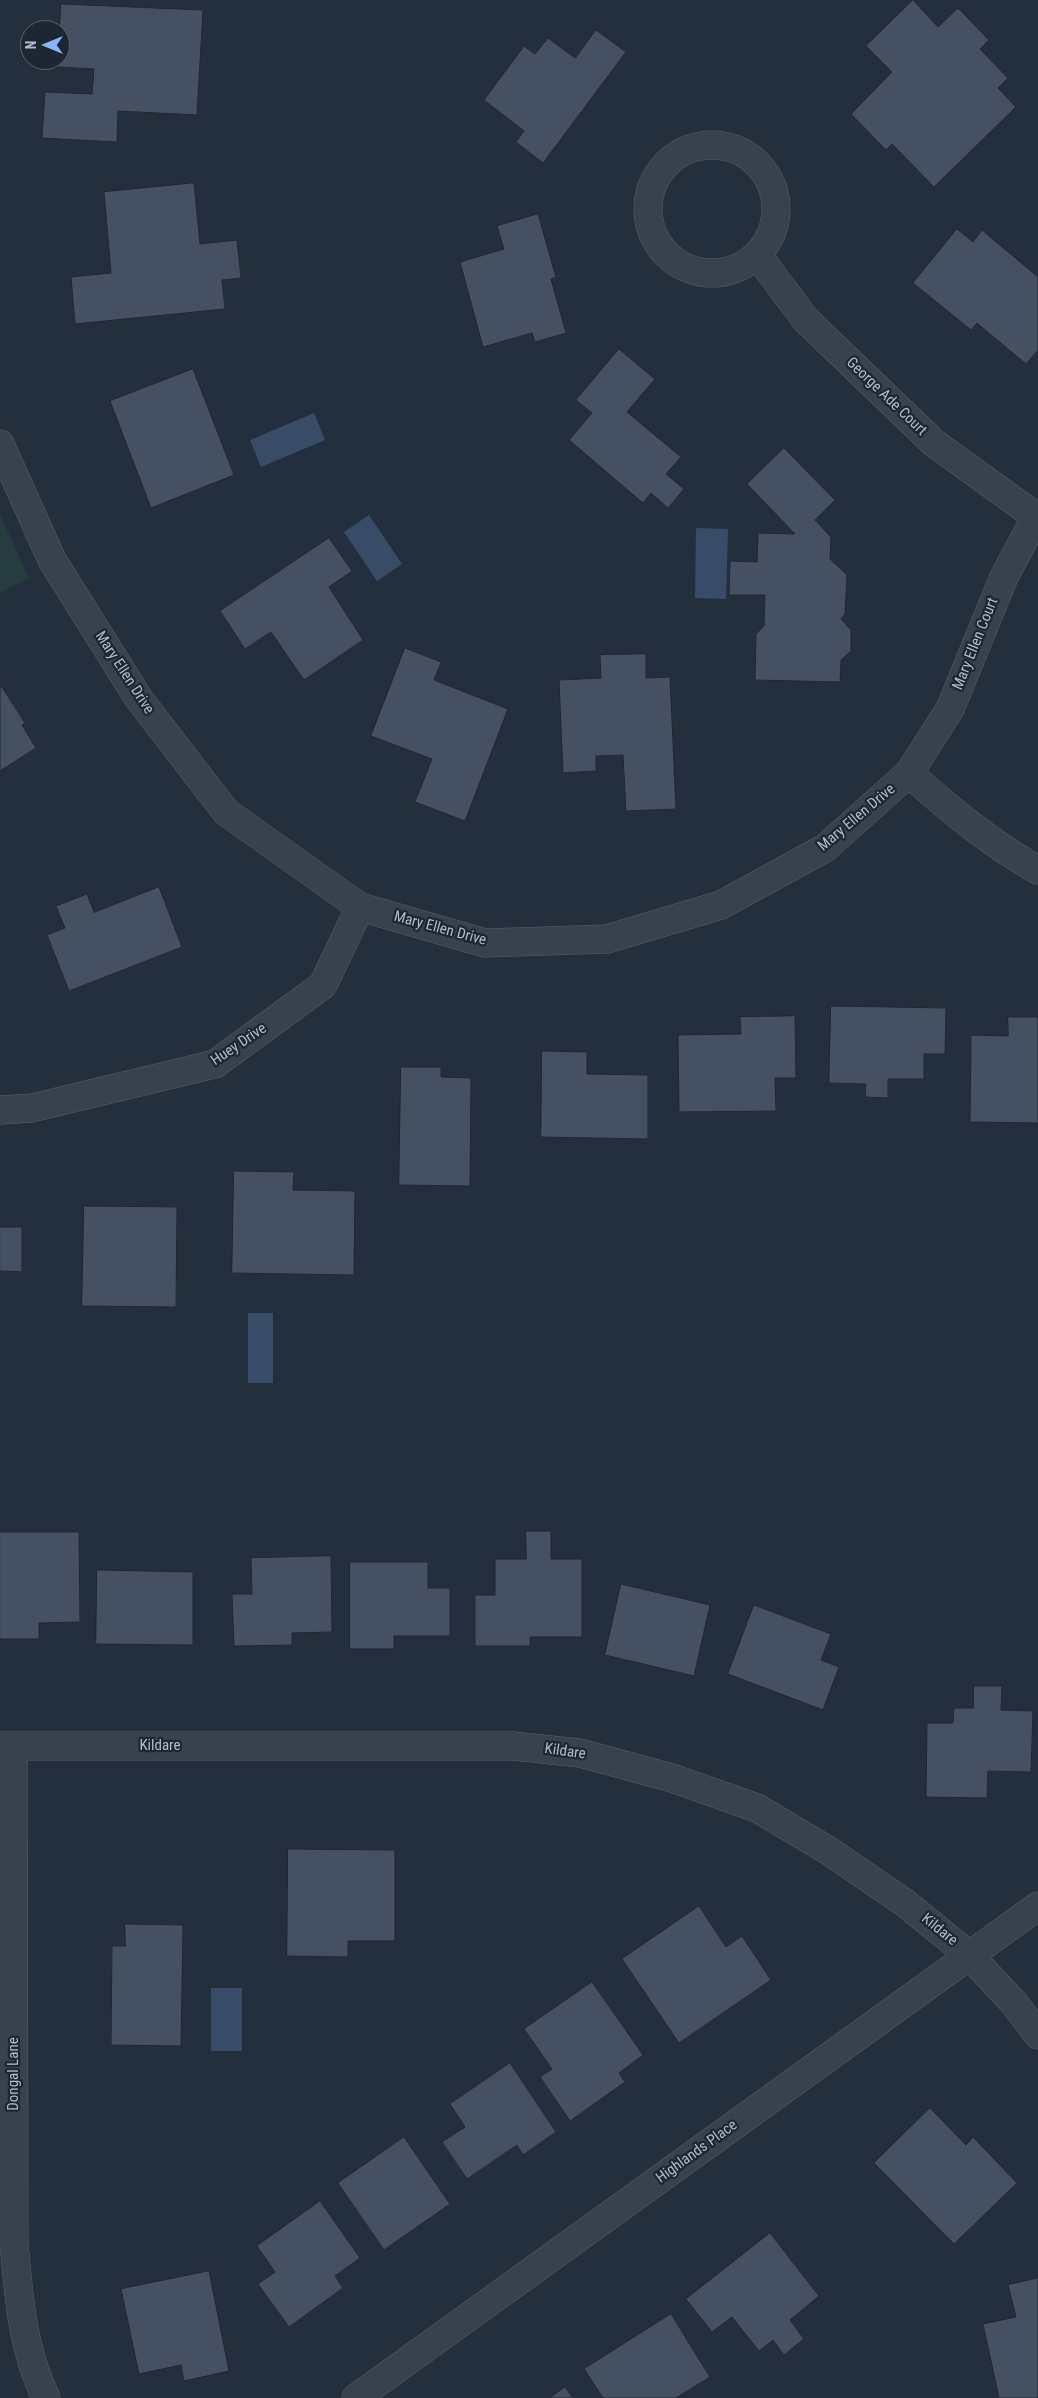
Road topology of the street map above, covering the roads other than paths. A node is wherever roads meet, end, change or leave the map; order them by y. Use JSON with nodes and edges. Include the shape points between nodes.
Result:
{"nodes":[{"id":1,"x":758,"y":256,"type":"junction"},
{"id":2,"x":0,"y":444,"type":"edge"},
{"id":3,"x":1036,"y":514,"type":"edge"},
{"id":4,"x":909,"y":773,"type":"junction"},
{"id":5,"x":1038,"y":870,"type":"edge"},
{"id":6,"x":360,"y":907,"type":"junction"},
{"id":7,"x":0,"y":1110,"type":"edge"},
{"id":8,"x":7,"y":1746,"type":"edge"},
{"id":9,"x":1038,"y":1906,"type":"edge"},
{"id":10,"x":969,"y":1955,"type":"junction"},
{"id":11,"x":1038,"y":2035,"type":"edge"},
{"id":12,"x":46,"y":2398,"type":"edge"},
{"id":13,"x":356,"y":2398,"type":"edge"}],
"edges":[{"from":1,"to":1,"type":"street","via":[[744,266],[722,273],[701,273],[680,265],[663,251],[652,232],[648,211],[650,189],[660,171],[675,156],[694,147],[714,144],[735,148],[753,159],[767,174],[775,194],[776,214],[772,235]]},
{"from":1,"to":3,"type":"street","name":"George Ade Court","via":[[806,320],[934,443]]},
{"from":2,"to":6,"type":"street","name":"Mary Ellen Drive","via":[[52,560],[138,699],[226,812]]},
{"from":3,"to":4,"type":"street","name":"Mary Ellen Court","via":[[1004,577],[950,709]]},
{"from":4,"to":5,"type":"street","name":"Mary Ellen Drive","via":[[951,812],[1002,850]]},
{"from":4,"to":6,"type":"street","name":"Mary Ellen Drive","via":[[817,853],[721,905],[607,939],[485,943]]},
{"from":6,"to":7,"type":"street","name":"Huey Drive","via":[[324,985],[214,1064],[32,1108]]},
{"from":8,"to":10,"type":"street","name":"Kildare","via":[[513,1746],[580,1753],[672,1778],[757,1808],[905,1903]]},
{"from":8,"to":12,"type":"street","name":"Dongal Lane","via":[[14,2243],[20,2314],[34,2372]]},
{"from":9,"to":10,"type":"street","name":"Highlands Place"},
{"from":10,"to":11,"type":"street","name":"Kildare","via":[[1014,2003]]},
{"from":10,"to":13,"type":"street","name":"Highlands Place"}]}
